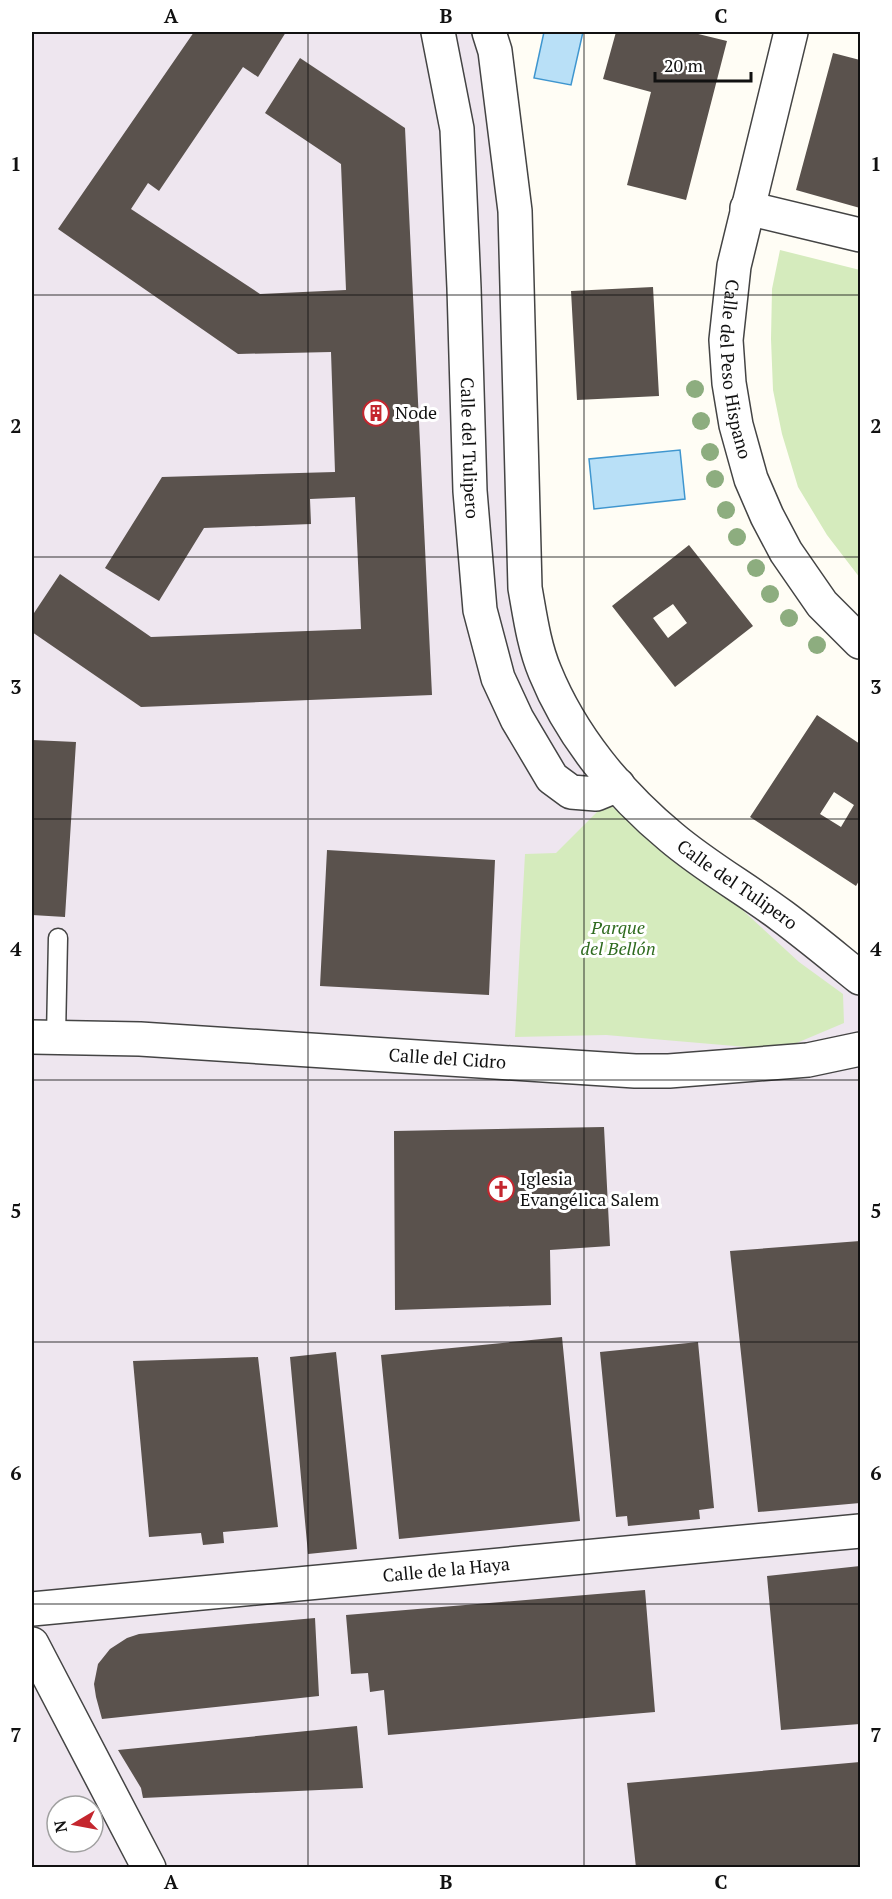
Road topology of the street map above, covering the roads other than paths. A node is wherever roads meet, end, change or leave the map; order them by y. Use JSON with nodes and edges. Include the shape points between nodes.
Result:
{"nodes":[{"id":1,"x":438,"y":32,"type":"edge"},
{"id":2,"x":489,"y":32,"type":"edge"},
{"id":3,"x":791,"y":32,"type":"edge"},
{"id":4,"x":747,"y":208,"type":"junction"},
{"id":5,"x":861,"y":235,"type":"edge"},
{"id":6,"x":861,"y":642,"type":"edge"},
{"id":7,"x":618,"y":785,"type":"junction"},
{"id":8,"x":58,"y":938,"type":"dead end"},
{"id":9,"x":861,"y":978,"type":"edge"},
{"id":10,"x":44,"y":1037,"type":"edge"},
{"id":11,"x":861,"y":1049,"type":"edge"},
{"id":12,"x":861,"y":1531,"type":"edge"},
{"id":13,"x":32,"y":1609,"type":"edge"},
{"id":14,"x":32,"y":1644,"type":"edge"},
{"id":15,"x":149,"y":1868,"type":"edge"}],
"edges":[{"from":1,"to":7,"type":"street","name":"Calle del Tulipero","via":[[457,129],[470,491],[480,610],[498,678],[552,778],[571,792],[596,794]]},
{"from":2,"to":7,"type":"street","name":"Calle del Tulipero","via":[[495,51],[515,211],[525,588],[545,671],[580,737]]},
{"from":3,"to":4,"type":"street","name":"Calle del Peso Hispano"},
{"from":4,"to":5,"type":"street"},
{"from":4,"to":6,"type":"street","name":"Calle del Peso Hispano","via":[[734,266],[726,340],[736,426],[751,479],[786,552],[822,604]]},
{"from":7,"to":9,"type":"street","name":"Calle del Tulipero","via":[[631,802],[672,838]]},
{"from":8,"to":10,"type":"lane"},
{"from":10,"to":11,"type":"street","name":"Calle del Cidro","via":[[140,1039],[657,1071],[808,1060]]},
{"from":12,"to":13,"type":"street","name":"Calle de la Haya"},
{"from":14,"to":15,"type":"street"}]}
